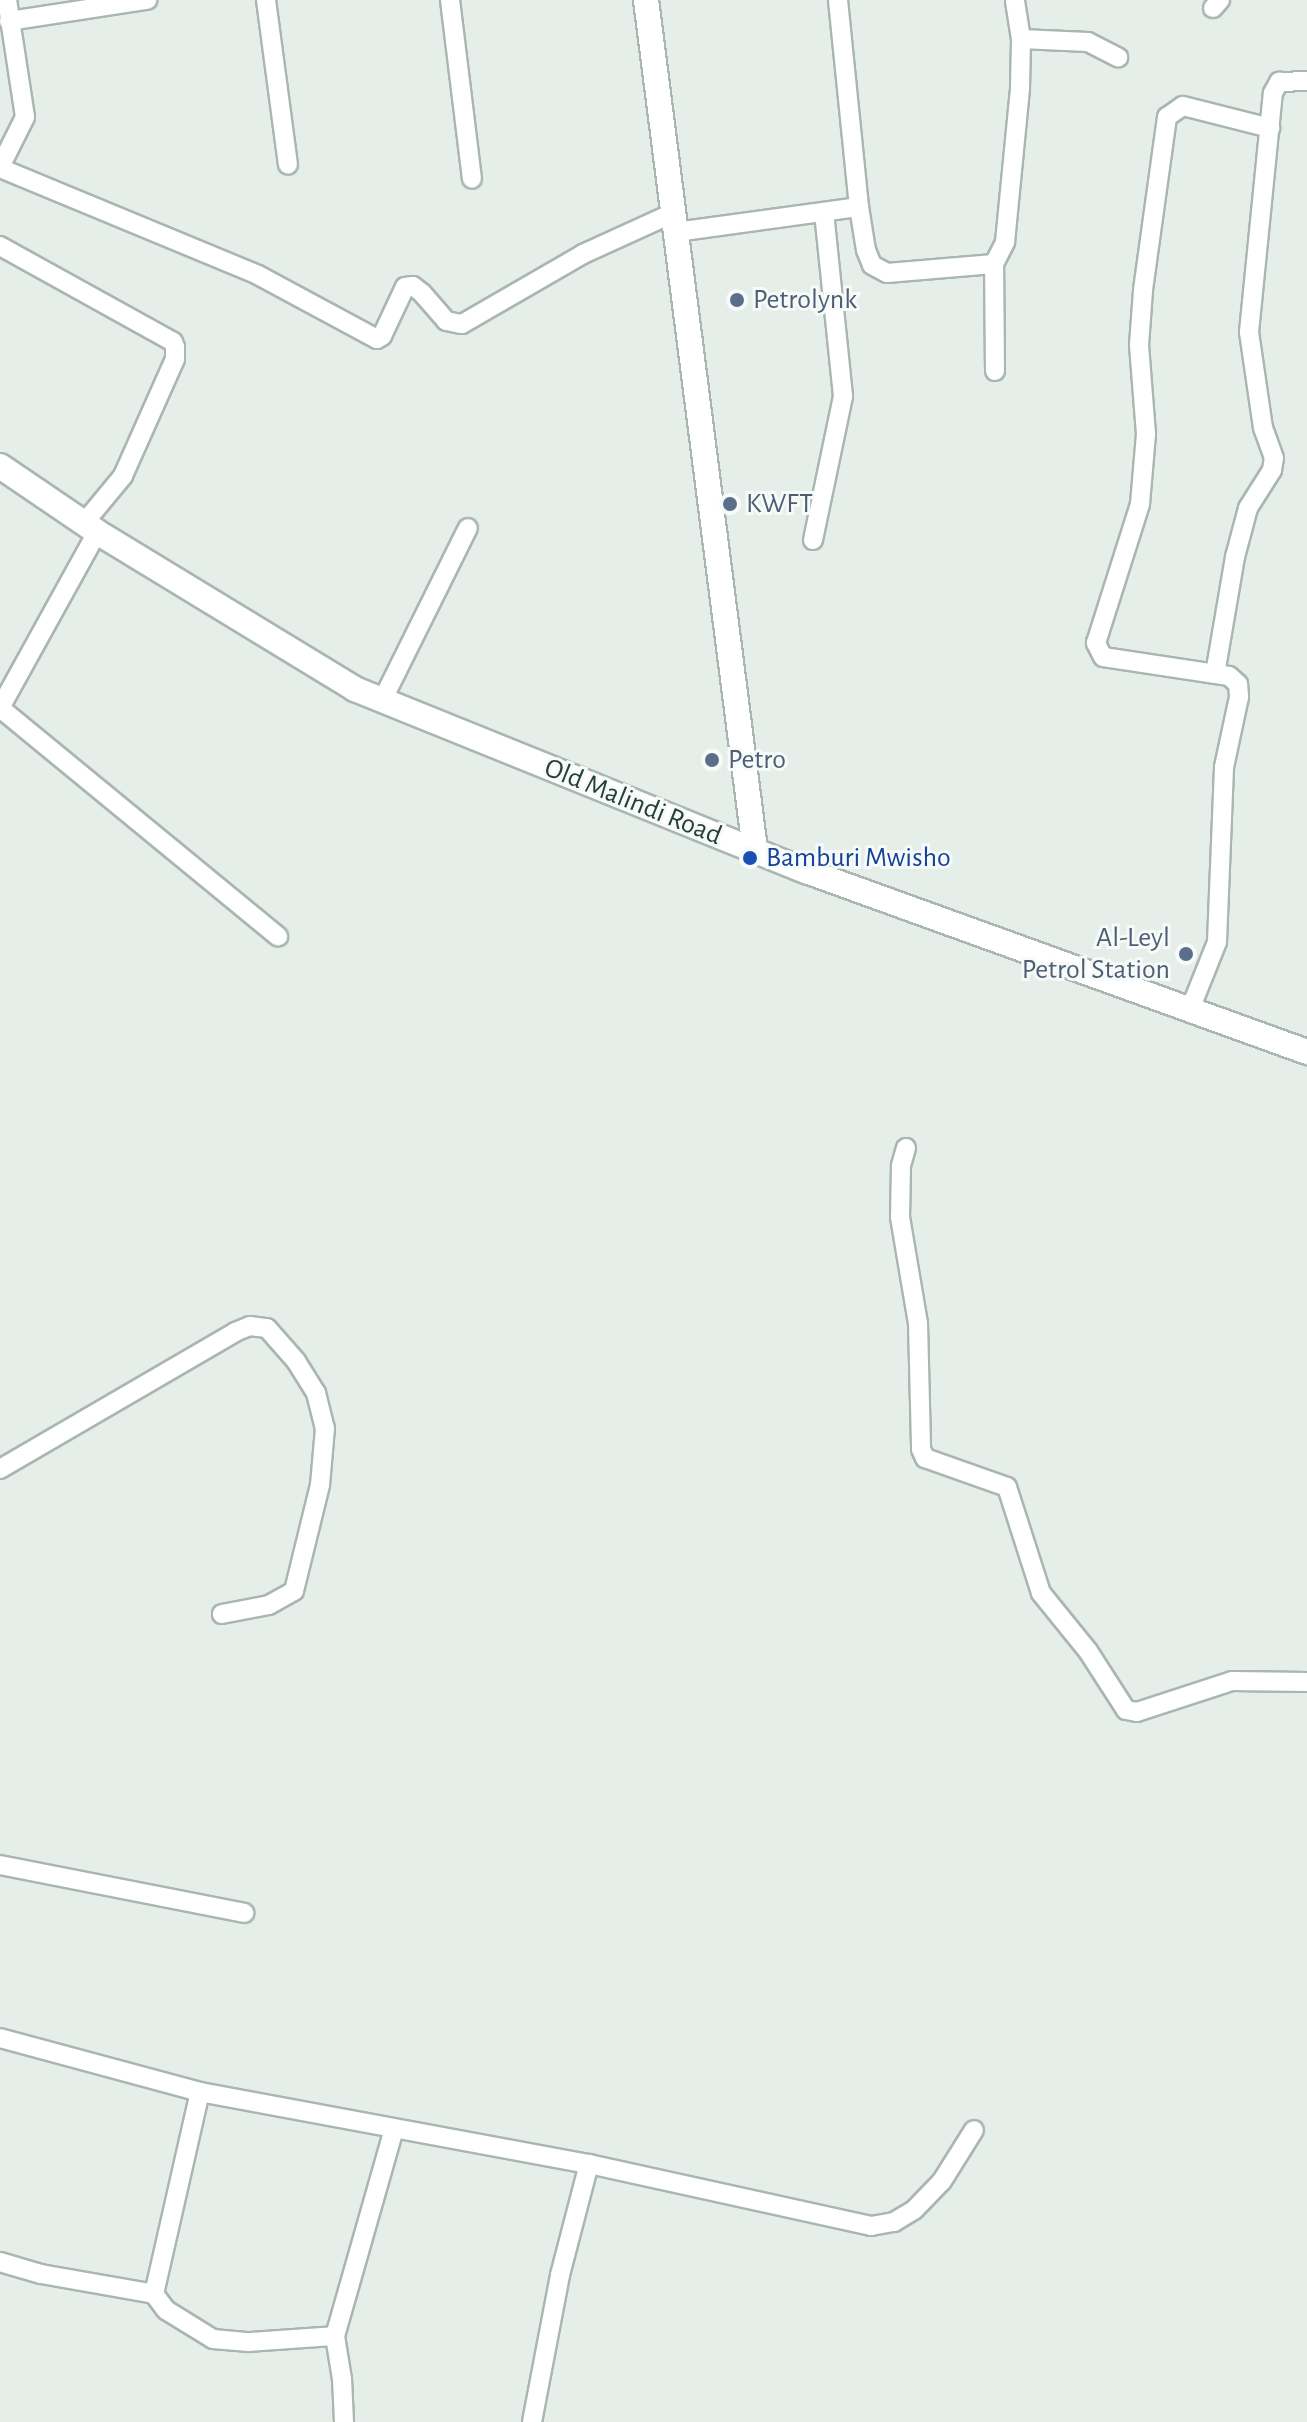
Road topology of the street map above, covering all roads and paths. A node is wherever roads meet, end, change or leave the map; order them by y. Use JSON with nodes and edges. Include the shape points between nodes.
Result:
{"nodes":[{"id":1,"x":147,"y":0,"type":"edge"},
{"id":2,"x":266,"y":0,"type":"edge"},
{"id":3,"x":450,"y":0,"type":"edge"},
{"id":4,"x":646,"y":0,"type":"edge"},
{"id":5,"x":838,"y":0,"type":"edge"},
{"id":6,"x":1015,"y":0,"type":"edge"},
{"id":7,"x":6,"y":10,"type":"edge"},
{"id":8,"x":1021,"y":39,"type":"junction"},
{"id":9,"x":1118,"y":57,"type":"dead end"},
{"id":10,"x":1307,"y":81,"type":"edge"},
{"id":11,"x":1270,"y":128,"type":"junction"},
{"id":12,"x":288,"y":165,"type":"dead end"},
{"id":13,"x":0,"y":168,"type":"edge"},
{"id":14,"x":472,"y":179,"type":"dead end"},
{"id":15,"x":859,"y":207,"type":"junction"},
{"id":16,"x":824,"y":213,"type":"junction"},
{"id":17,"x":675,"y":222,"type":"junction"},
{"id":18,"x":0,"y":246,"type":"edge"},
{"id":19,"x":994,"y":264,"type":"junction"},
{"id":20,"x":995,"y":371,"type":"dead end"},
{"id":21,"x":0,"y":466,"type":"edge"},
{"id":22,"x":91,"y":527,"type":"junction"},
{"id":23,"x":468,"y":528,"type":"dead end"},
{"id":24,"x":813,"y":540,"type":"dead end"},
{"id":25,"x":1215,"y":674,"type":"junction"},
{"id":26,"x":382,"y":701,"type":"junction"},
{"id":27,"x":0,"y":708,"type":"edge"},
{"id":28,"x":755,"y":850,"type":"junction"},
{"id":29,"x":278,"y":936,"type":"dead end"},
{"id":30,"x":1191,"y":1007,"type":"junction"},
{"id":31,"x":1307,"y":1052,"type":"edge"},
{"id":32,"x":906,"y":1148,"type":"dead end"},
{"id":33,"x":0,"y":1469,"type":"edge"},
{"id":34,"x":222,"y":1614,"type":"dead end"},
{"id":35,"x":1307,"y":1682,"type":"edge"},
{"id":36,"x":0,"y":1865,"type":"edge"},
{"id":37,"x":244,"y":1913,"type":"dead end"},
{"id":38,"x":0,"y":2038,"type":"edge"},
{"id":39,"x":200,"y":2092,"type":"junction"},
{"id":40,"x":394,"y":2129,"type":"junction"},
{"id":41,"x":974,"y":2130,"type":"dead end"},
{"id":42,"x":589,"y":2164,"type":"junction"},
{"id":43,"x":0,"y":2262,"type":"edge"},
{"id":44,"x":154,"y":2294,"type":"junction"},
{"id":45,"x":335,"y":2336,"type":"junction"},
{"id":46,"x":344,"y":2422,"type":"edge"},
{"id":47,"x":532,"y":2422,"type":"edge"}],
"edges":[{"from":1,"to":7,"type":"street"},
{"from":2,"to":12,"type":"street"},
{"from":3,"to":14,"type":"street"},
{"from":4,"to":17,"type":"main road"},
{"from":5,"to":15,"type":"street"},
{"from":6,"to":8,"type":"street"},
{"from":7,"to":13,"type":"street","via":[[25,117]]},
{"from":8,"to":9,"type":"street","via":[[1088,42]]},
{"from":8,"to":19,"type":"street","via":[[1005,242]]},
{"from":10,"to":11,"type":"street","via":[[1276,84]]},
{"from":11,"to":25,"type":"street","via":[[1249,332],[1263,428],[1274,458],[1248,508]]},
{"from":11,"to":25,"type":"street","via":[[1183,106],[1167,117],[1139,345],[1146,434],[1140,504],[1096,643],[1103,657]]},
{"from":13,"to":17,"type":"street","via":[[258,275],[377,339],[405,287],[422,293],[446,321],[462,324],[583,254]]},
{"from":15,"to":16,"type":"street"},
{"from":15,"to":19,"type":"street","via":[[872,265],[887,273]]},
{"from":16,"to":17,"type":"street"},
{"from":16,"to":24,"type":"street","via":[[843,396]]},
{"from":17,"to":28,"type":"main road"},
{"from":18,"to":22,"type":"street","via":[[175,347],[175,359],[123,476]]},
{"from":19,"to":20,"type":"street"},
{"from":21,"to":22,"type":"main road","name":"Old Malindi Road"},
{"from":22,"to":26,"type":"main road","name":"Old Malindi Road","via":[[326,675]]},
{"from":22,"to":27,"type":"street"},
{"from":23,"to":26,"type":"street"},
{"from":25,"to":30,"type":"street","via":[[1236,679],[1239,697],[1224,767],[1217,942]]},
{"from":26,"to":28,"type":"main road","name":"Old Malindi Road"},
{"from":27,"to":29,"type":"street"},
{"from":28,"to":30,"type":"main road","name":"Old Malindi Road"},
{"from":30,"to":31,"type":"main road","name":"Old Malindi Road"},
{"from":32,"to":35,"type":"street","via":[[900,1217],[918,1323],[925,1458],[1007,1487],[1041,1593],[1126,1710],[1137,1712],[1232,1681]]},
{"from":33,"to":34,"type":"street","via":[[235,1332],[250,1326],[267,1328],[316,1393],[325,1428],[320,1485],[294,1591],[269,1605]]},
{"from":36,"to":37,"type":"street"},
{"from":38,"to":39,"type":"street"},
{"from":39,"to":40,"type":"street"},
{"from":39,"to":44,"type":"street"},
{"from":40,"to":42,"type":"street"},
{"from":40,"to":45,"type":"street"},
{"from":41,"to":42,"type":"street","via":[[942,2181],[914,2210],[878,2225]]},
{"from":42,"to":47,"type":"street","via":[[560,2275]]},
{"from":43,"to":44,"type":"street"},
{"from":44,"to":45,"type":"street","via":[[166,2310],[213,2339]]},
{"from":45,"to":46,"type":"street"}]}
